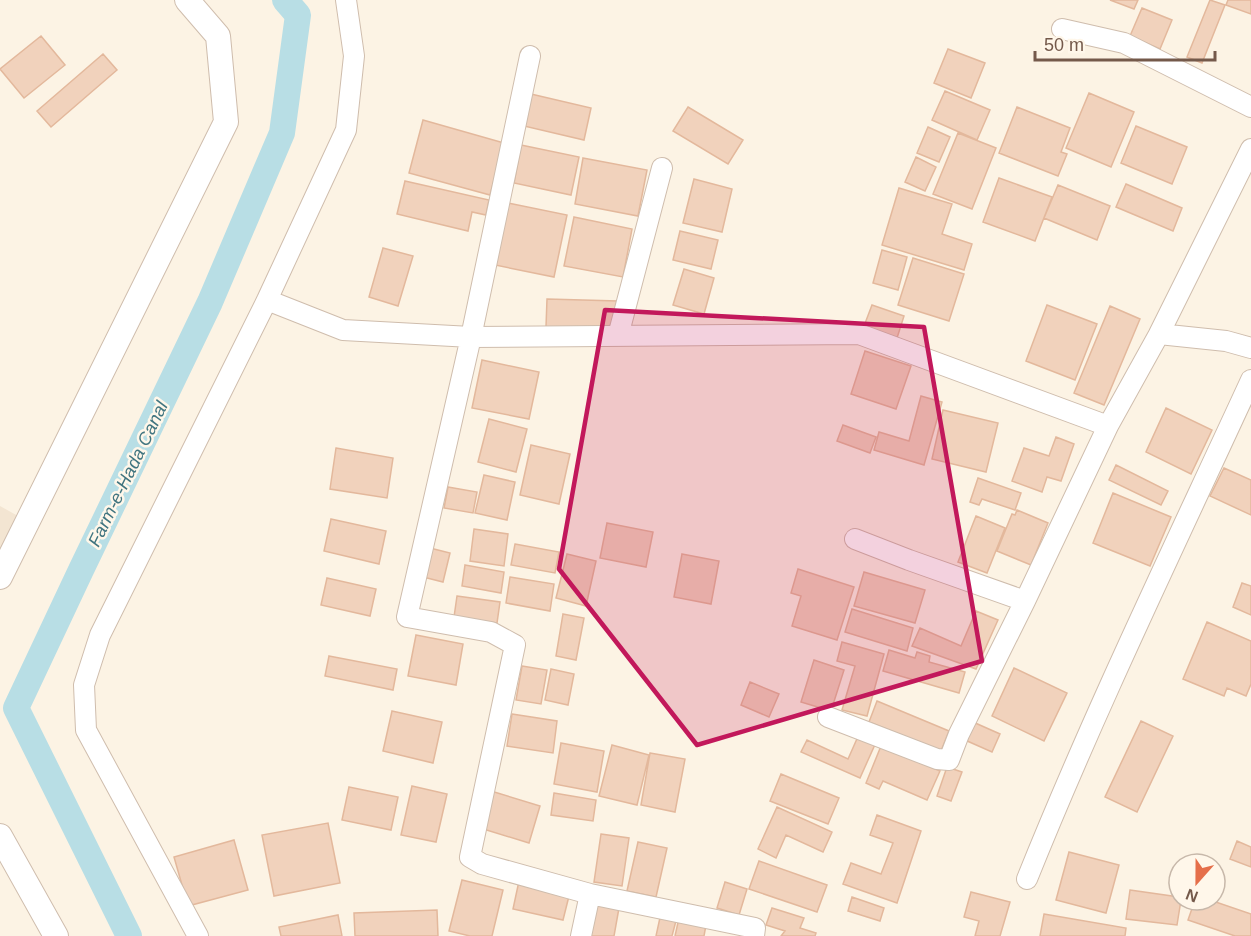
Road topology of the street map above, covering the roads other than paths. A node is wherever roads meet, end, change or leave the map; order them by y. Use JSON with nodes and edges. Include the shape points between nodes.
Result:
{"nodes":[{"id":1,"x":187,"y":0,"type":"edge"},
{"id":2,"x":345,"y":0,"type":"edge"},
{"id":3,"x":1062,"y":29,"type":"dead end"},
{"id":4,"x":530,"y":56,"type":"dead end"},
{"id":5,"x":1251,"y":106,"type":"edge"},
{"id":6,"x":1251,"y":149,"type":"edge"},
{"id":7,"x":662,"y":168,"type":"dead end"},
{"id":8,"x":267,"y":300,"type":"junction"},
{"id":9,"x":1159,"y":334,"type":"junction"},
{"id":10,"x":618,"y":336,"type":"junction"},
{"id":11,"x":471,"y":337,"type":"junction"},
{"id":12,"x":1251,"y":348,"type":"edge"},
{"id":13,"x":1251,"y":380,"type":"edge"},
{"id":14,"x":1108,"y":426,"type":"junction"},
{"id":15,"x":855,"y":539,"type":"dead end"},
{"id":16,"x":0,"y":577,"type":"edge"},
{"id":17,"x":1025,"y":601,"type":"junction"},
{"id":18,"x":828,"y":717,"type":"dead end"},
{"id":19,"x":0,"y":836,"type":"edge"},
{"id":20,"x":1028,"y":879,"type":"dead end"},
{"id":21,"x":590,"y":894,"type":"junction"},
{"id":22,"x":56,"y":936,"type":"edge"},
{"id":23,"x":198,"y":936,"type":"edge"},
{"id":24,"x":581,"y":936,"type":"edge"},
{"id":25,"x":754,"y":936,"type":"edge"}],
"edges":[{"from":1,"to":16,"type":"street","via":[[218,36],[226,122]]},
{"from":2,"to":8,"type":"street","via":[[354,56],[346,130]]},
{"from":3,"to":5,"type":"street","via":[[1125,43]]},
{"from":4,"to":11,"type":"street"},
{"from":6,"to":9,"type":"street"},
{"from":7,"to":10,"type":"street"},
{"from":8,"to":11,"type":"street","via":[[343,330]]},
{"from":8,"to":23,"type":"street","via":[[100,635],[84,685],[86,730]]},
{"from":9,"to":12,"type":"street","via":[[1226,341]]},
{"from":9,"to":14,"type":"street"},
{"from":10,"to":11,"type":"street"},
{"from":10,"to":14,"type":"street","via":[[860,334]]},
{"from":11,"to":21,"type":"street","via":[[407,617],[491,632],[515,645],[470,857],[482,864]]},
{"from":13,"to":20,"type":"street","via":[[1092,723]]},
{"from":14,"to":17,"type":"street"},
{"from":15,"to":17,"type":"street"},
{"from":17,"to":18,"type":"street","via":[[949,760],[937,759]]},
{"from":19,"to":22,"type":"street"},
{"from":21,"to":24,"type":"street"},
{"from":21,"to":25,"type":"street","via":[[755,928]]}]}
